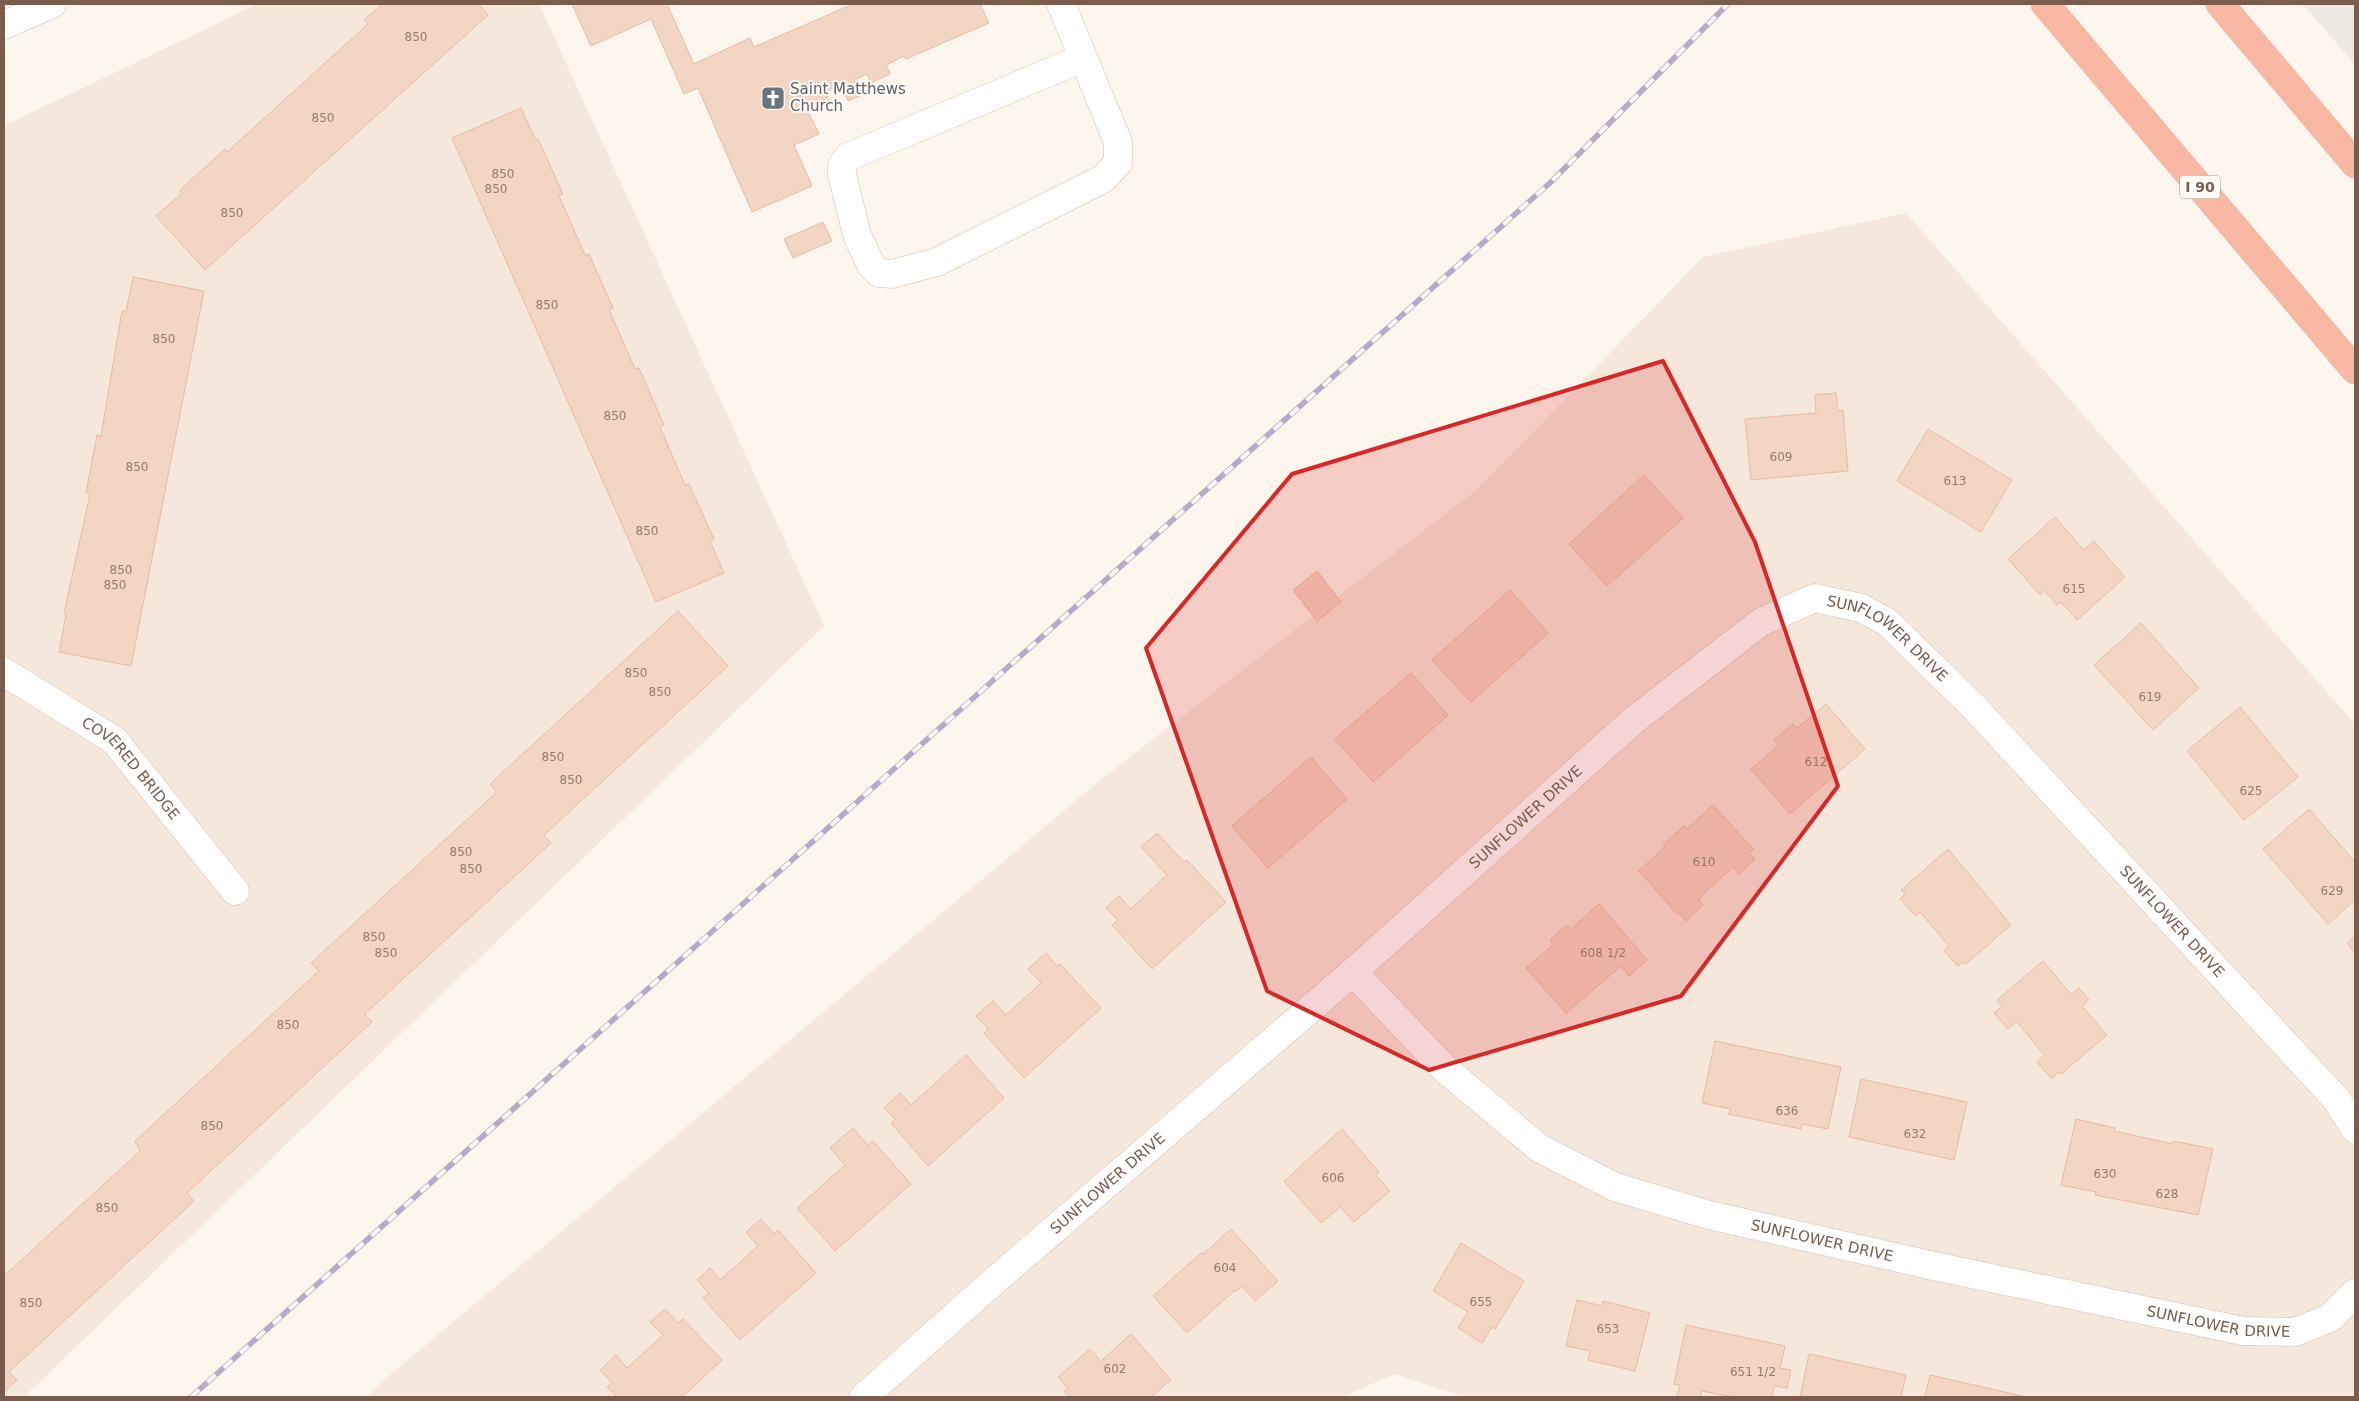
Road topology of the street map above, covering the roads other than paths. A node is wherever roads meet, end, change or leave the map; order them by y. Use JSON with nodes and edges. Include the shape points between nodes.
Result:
{"nodes":[{"id":1,"x":52,"y":4,"type":"edge"},
{"id":2,"x":1061,"y":4,"type":"edge"},
{"id":3,"x":2045,"y":4,"type":"edge"},
{"id":4,"x":2220,"y":4,"type":"edge"},
{"id":5,"x":4,"y":25,"type":"edge"},
{"id":6,"x":1083,"y":58,"type":"junction"},
{"id":7,"x":2355,"y":164,"type":"edge"},
{"id":8,"x":2355,"y":370,"type":"edge"},
{"id":9,"x":4,"y":672,"type":"edge"},
{"id":10,"x":235,"y":892,"type":"dead end"},
{"id":11,"x":1353,"y":972,"type":"junction"},
{"id":12,"x":2355,"y":1128,"type":"edge"},
{"id":13,"x":2355,"y":1293,"type":"edge"},
{"id":14,"x":864,"y":1397,"type":"edge"}],
"edges":[{"from":1,"to":5,"type":"street"},
{"from":2,"to":6,"type":"street"},
{"from":3,"to":8,"type":"highway","number":"I 90"},
{"from":4,"to":7,"type":"highway"},
{"from":6,"to":6,"type":"street","via":[[1118,142],[1118,163],[1103,179],[937,262],[892,274],[879,273],[871,265],[857,235],[842,174],[842,165],[848,157]]},
{"from":9,"to":10,"type":"street","name":"COVERED BRIDGE","via":[[114,740]]},
{"from":11,"to":12,"type":"street","name":"SUNFLOWER DRIVE","via":[[1634,720],[1761,622],[1815,598],[1861,608],[1887,622],[1973,706],[2337,1100]]},
{"from":11,"to":13,"type":"street","name":"SUNFLOWER DRIVE","via":[[1446,1070],[1539,1148],[1615,1187],[1710,1215],[2242,1331],[2295,1332],[2330,1318]]},
{"from":11,"to":14,"type":"street","name":"SUNFLOWER DRIVE"}]}
